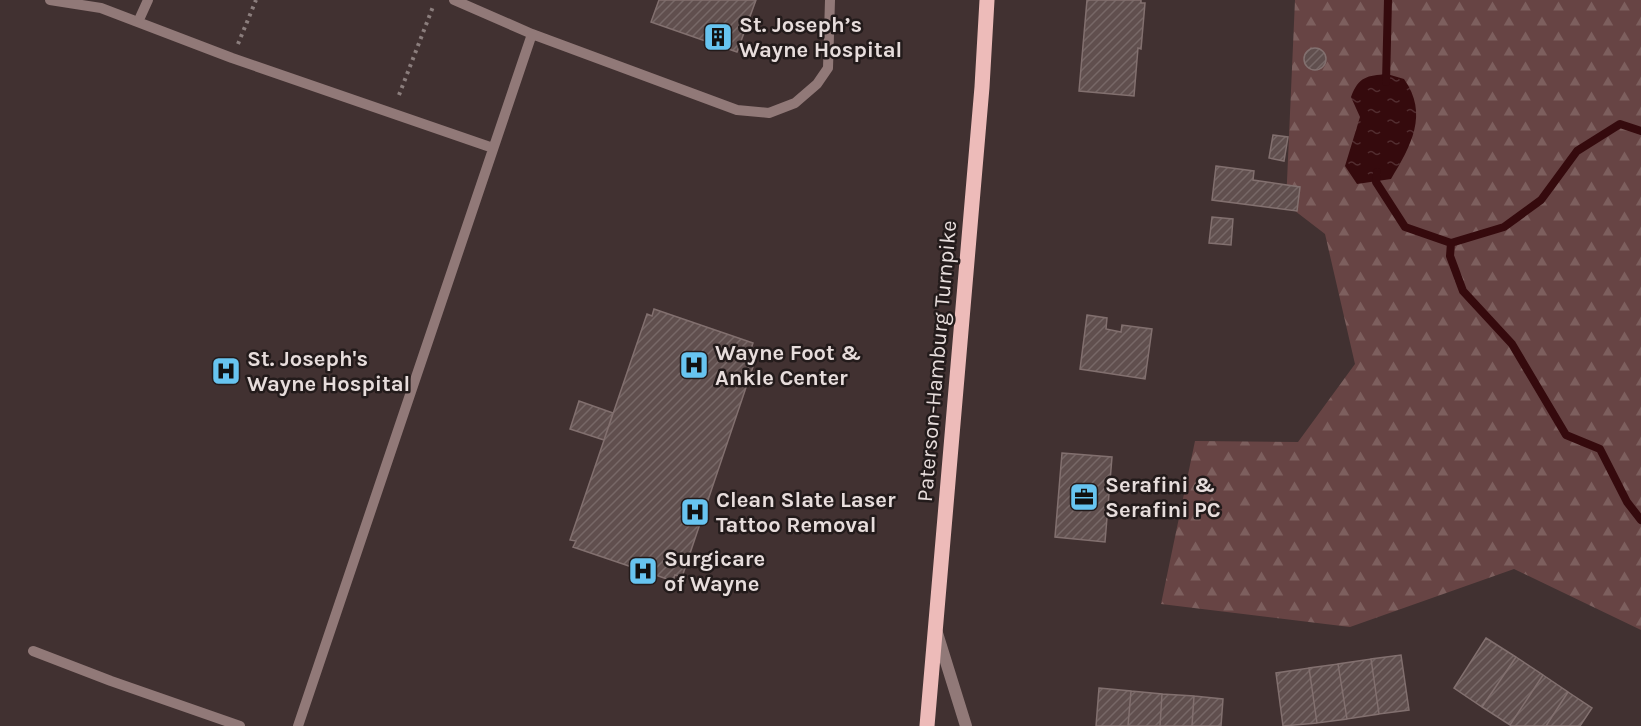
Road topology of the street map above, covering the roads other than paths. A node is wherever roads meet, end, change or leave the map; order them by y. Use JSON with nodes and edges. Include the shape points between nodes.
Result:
{"nodes":[{"id":1,"x":50,"y":0,"type":"edge"},
{"id":2,"x":148,"y":0,"type":"edge"},
{"id":3,"x":454,"y":0,"type":"edge"},
{"id":4,"x":830,"y":0,"type":"edge"},
{"id":5,"x":987,"y":0,"type":"edge"},
{"id":6,"x":138,"y":22,"type":"junction"},
{"id":7,"x":532,"y":34,"type":"junction"},
{"id":8,"x":493,"y":148,"type":"junction"},
{"id":9,"x":936,"y":629,"type":"junction"},
{"id":10,"x":33,"y":651,"type":"dead end"},
{"id":11,"x":240,"y":726,"type":"edge"},
{"id":12,"x":298,"y":726,"type":"edge"},
{"id":13,"x":927,"y":726,"type":"edge"},
{"id":14,"x":966,"y":726,"type":"edge"}],
"edges":[{"from":1,"to":6,"type":"lane","via":[[101,8]]},
{"from":2,"to":6,"type":"lane"},
{"from":3,"to":7,"type":"lane"},
{"from":4,"to":7,"type":"lane","via":[[828,68],[795,103],[770,112],[737,110]]},
{"from":5,"to":9,"type":"main road","name":"Paterson-Hamburg Turnpike"},
{"from":6,"to":8,"type":"lane"},
{"from":7,"to":8,"type":"lane"},
{"from":8,"to":12,"type":"lane"},
{"from":9,"to":13,"type":"main road","name":"Paterson-Hamburg Turnpike"},
{"from":9,"to":14,"type":"street"},
{"from":10,"to":11,"type":"lane"}]}
